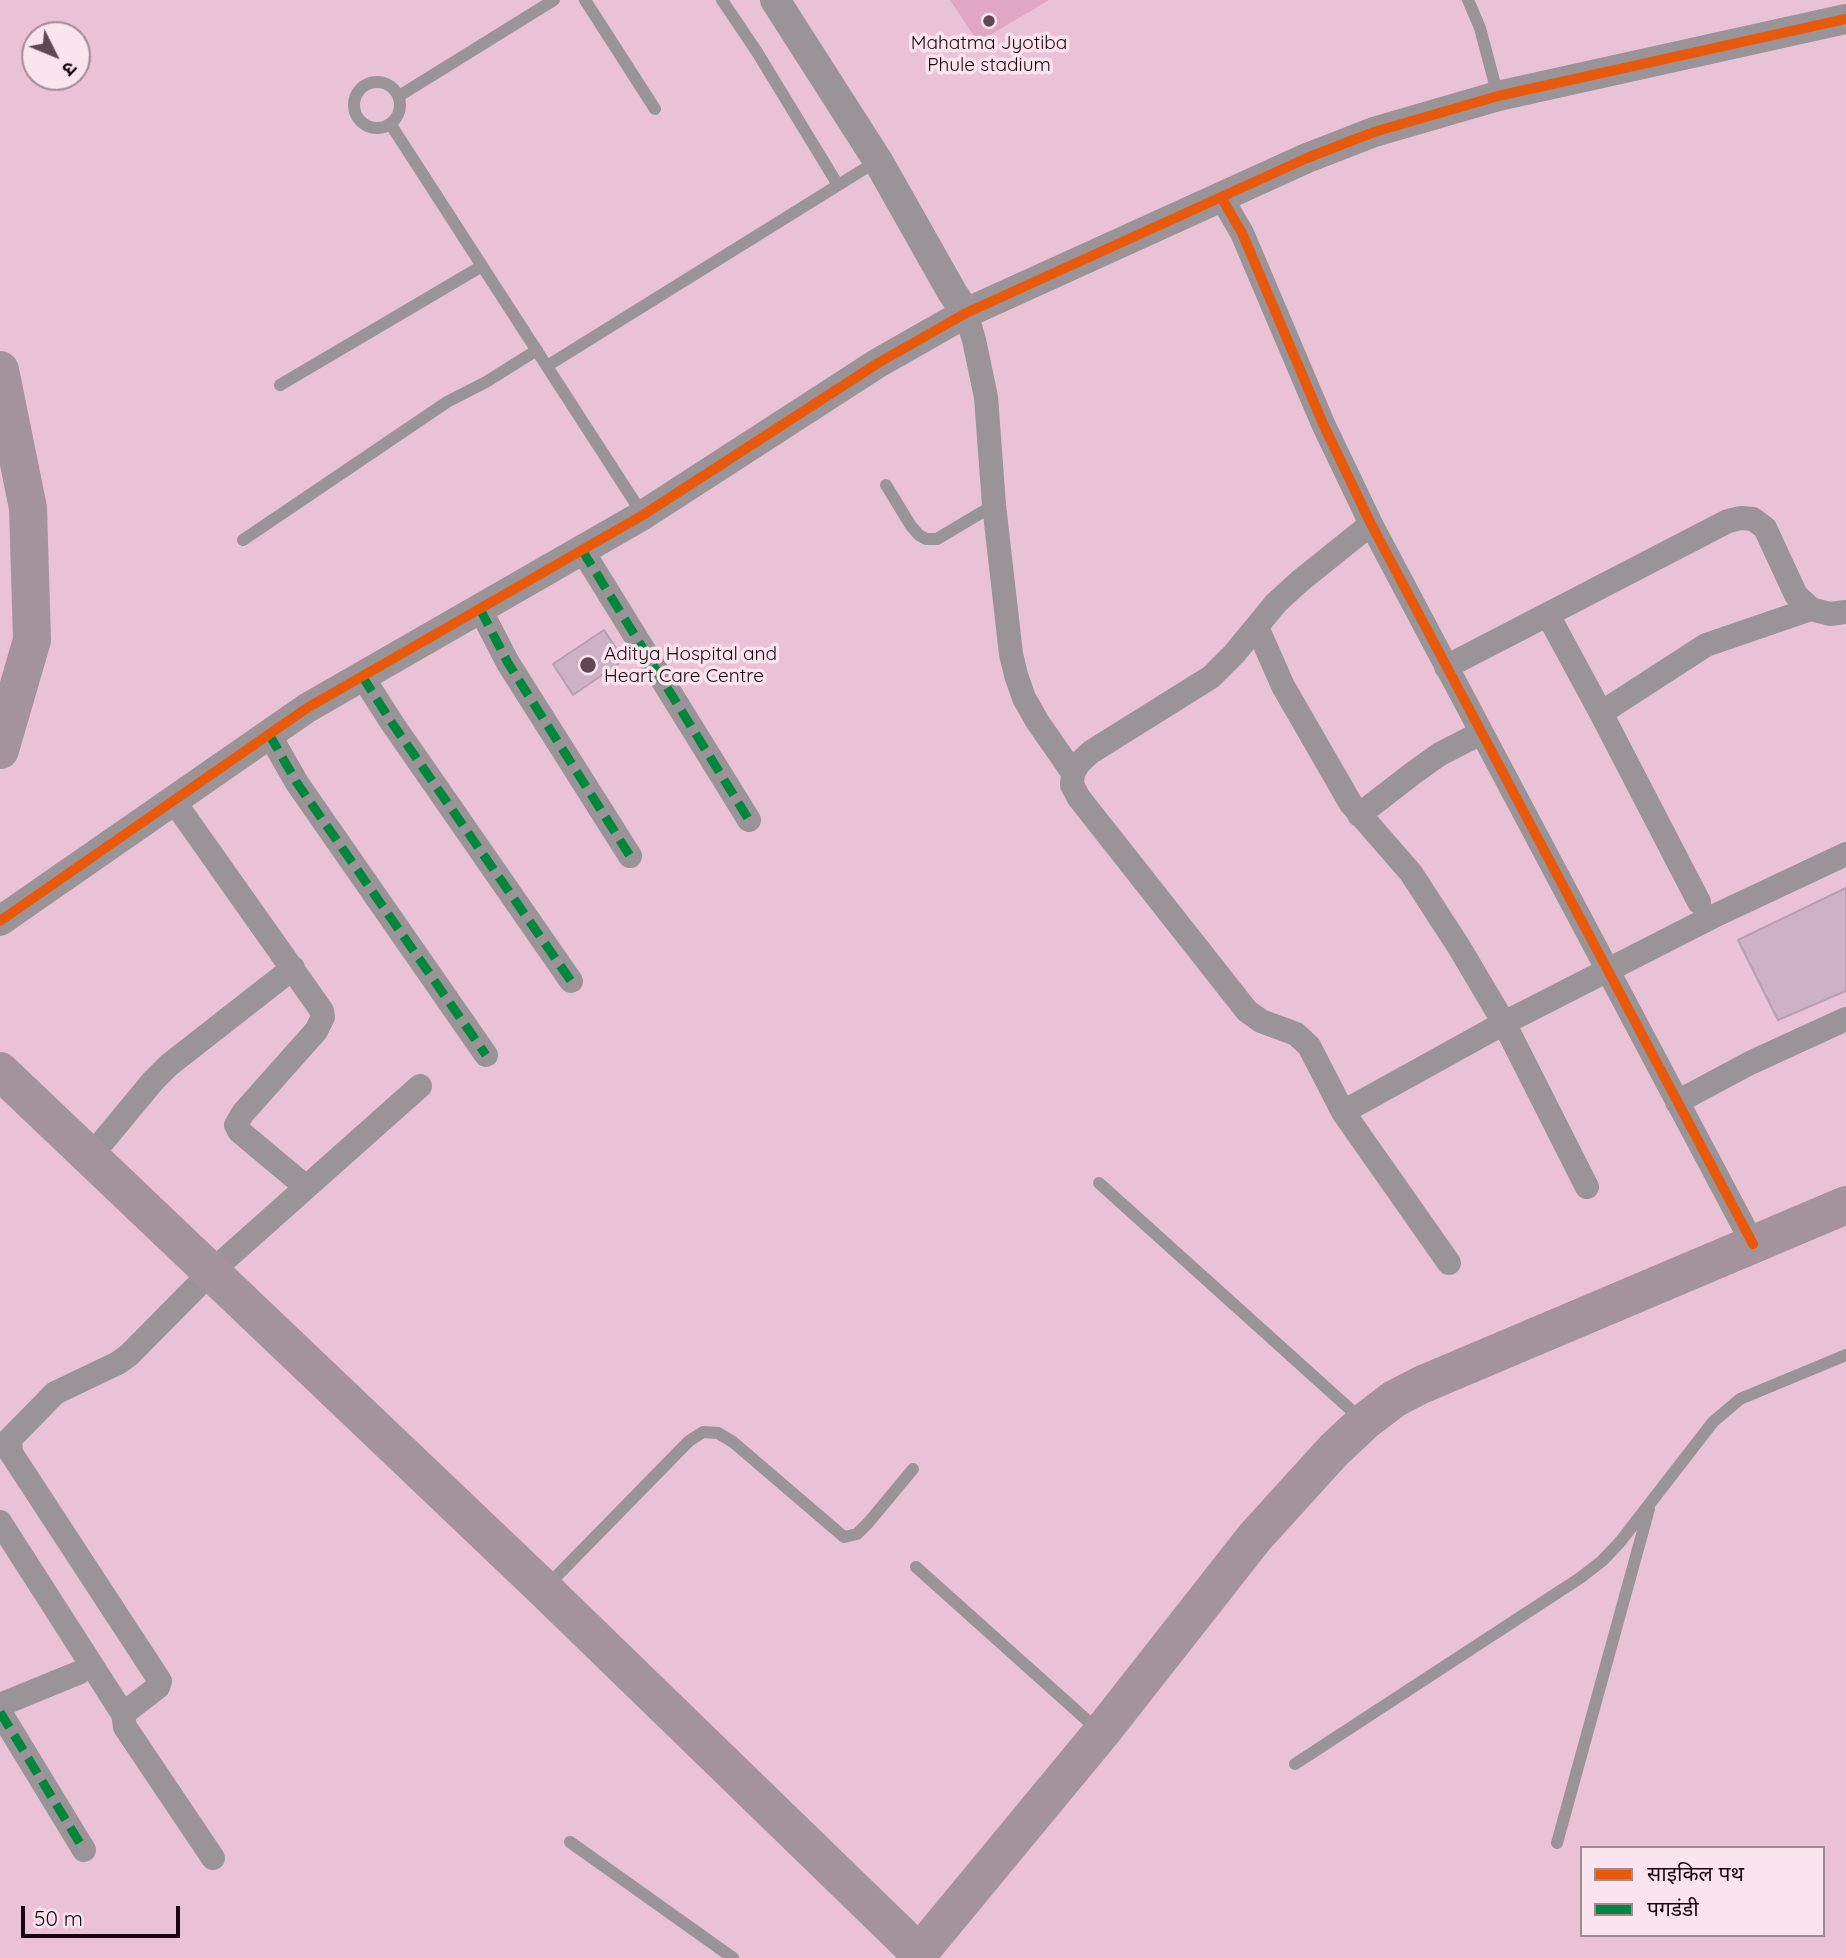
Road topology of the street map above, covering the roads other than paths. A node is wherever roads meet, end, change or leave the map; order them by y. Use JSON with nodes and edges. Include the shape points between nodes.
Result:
{"nodes":[{"id":1,"x":554,"y":0,"type":"edge"},
{"id":2,"x":585,"y":0,"type":"edge"},
{"id":3,"x":722,"y":0,"type":"edge"},
{"id":4,"x":775,"y":0,"type":"edge"},
{"id":5,"x":1468,"y":0,"type":"edge"},
{"id":6,"x":1846,"y":19,"type":"edge"},
{"id":7,"x":399,"y":96,"type":"junction"},
{"id":8,"x":1498,"y":96,"type":"junction"},
{"id":9,"x":655,"y":109,"type":"dead end"},
{"id":10,"x":391,"y":125,"type":"junction"},
{"id":11,"x":878,"y":161,"type":"junction"},
{"id":12,"x":838,"y":185,"type":"junction"},
{"id":13,"x":1221,"y":197,"type":"junction"},
{"id":14,"x":482,"y":266,"type":"junction"},
{"id":15,"x":970,"y":326,"type":"junction"},
{"id":16,"x":537,"y":350,"type":"junction"},
{"id":17,"x":547,"y":366,"type":"junction"},
{"id":18,"x":0,"y":370,"type":"edge"},
{"id":19,"x":280,"y":386,"type":"dead end"},
{"id":20,"x":886,"y":485,"type":"dead end"},
{"id":21,"x":995,"y":505,"type":"junction"},
{"id":22,"x":643,"y":515,"type":"junction"},
{"id":23,"x":1371,"y":524,"type":"junction"},
{"id":24,"x":243,"y":540,"type":"dead end"},
{"id":25,"x":582,"y":550,"type":"junction"},
{"id":26,"x":480,"y":609,"type":"junction"},
{"id":27,"x":1811,"y":609,"type":"junction"},
{"id":28,"x":1846,"y":612,"type":"edge"},
{"id":29,"x":1548,"y":615,"type":"junction"},
{"id":30,"x":1257,"y":627,"type":"junction"},
{"id":31,"x":1446,"y":667,"type":"junction"},
{"id":32,"x":362,"y":676,"type":"junction"},
{"id":33,"x":1601,"y":713,"type":"junction"},
{"id":34,"x":1481,"y":733,"type":"junction"},
{"id":35,"x":269,"y":734,"type":"junction"},
{"id":36,"x":0,"y":750,"type":"edge"},
{"id":37,"x":1073,"y":773,"type":"junction"},
{"id":38,"x":173,"y":800,"type":"junction"},
{"id":39,"x":1359,"y":815,"type":"junction"},
{"id":40,"x":750,"y":820,"type":"dead end"},
{"id":41,"x":1846,"y":855,"type":"edge"},
{"id":42,"x":630,"y":856,"type":"dead end"},
{"id":43,"x":1699,"y":902,"type":"dead end"},
{"id":44,"x":0,"y":921,"type":"edge"},
{"id":45,"x":293,"y":968,"type":"junction"},
{"id":46,"x":1607,"y":971,"type":"junction"},
{"id":47,"x":571,"y":981,"type":"dead end"},
{"id":48,"x":1846,"y":1019,"type":"edge"},
{"id":49,"x":1504,"y":1023,"type":"junction"},
{"id":50,"x":486,"y":1055,"type":"dead end"},
{"id":51,"x":0,"y":1071,"type":"edge"},
{"id":52,"x":420,"y":1086,"type":"dead end"},
{"id":53,"x":1677,"y":1102,"type":"junction"},
{"id":54,"x":1343,"y":1112,"type":"junction"},
{"id":55,"x":90,"y":1157,"type":"junction"},
{"id":56,"x":1099,"y":1183,"type":"dead end"},
{"id":57,"x":306,"y":1187,"type":"junction"},
{"id":58,"x":1587,"y":1187,"type":"dead end"},
{"id":59,"x":1846,"y":1205,"type":"edge"},
{"id":60,"x":1753,"y":1244,"type":"junction"},
{"id":61,"x":1449,"y":1263,"type":"dead end"},
{"id":62,"x":211,"y":1272,"type":"junction"},
{"id":63,"x":1846,"y":1355,"type":"edge"},
{"id":64,"x":1364,"y":1422,"type":"junction"},
{"id":65,"x":913,"y":1469,"type":"dead end"},
{"id":66,"x":1651,"y":1502,"type":"junction"},
{"id":67,"x":0,"y":1522,"type":"edge"},
{"id":68,"x":916,"y":1567,"type":"dead end"},
{"id":69,"x":544,"y":1589,"type":"junction"},
{"id":70,"x":78,"y":1673,"type":"dead end"},
{"id":71,"x":0,"y":1705,"type":"edge"},
{"id":72,"x":0,"y":1712,"type":"edge"},
{"id":73,"x":123,"y":1714,"type":"junction"},
{"id":74,"x":1101,"y":1733,"type":"junction"},
{"id":75,"x":1295,"y":1764,"type":"dead end"},
{"id":76,"x":570,"y":1842,"type":"dead end"},
{"id":77,"x":1557,"y":1843,"type":"dead end"},
{"id":78,"x":85,"y":1850,"type":"dead end"},
{"id":79,"x":213,"y":1857,"type":"dead end"},
{"id":80,"x":919,"y":1956,"type":"edge"},
{"id":81,"x":733,"y":1958,"type":"edge"}],
"edges":[{"from":1,"to":7,"type":"lane"},
{"from":2,"to":9,"type":"lane"},
{"from":3,"to":12,"type":"lane"},
{"from":4,"to":11,"type":"street"},
{"from":5,"to":8,"type":"lane"},
{"from":6,"to":8,"type":"street"},
{"from":7,"to":10,"type":"lane","via":[[400,112]]},
{"from":7,"to":10,"type":"lane","via":[[388,84],[373,82],[360,90],[354,103],[357,118],[369,128]]},
{"from":8,"to":13,"type":"street","via":[[1374,132]]},
{"from":10,"to":14,"type":"lane"},
{"from":11,"to":12,"type":"lane"},
{"from":11,"to":15,"type":"street"},
{"from":12,"to":17,"type":"lane"},
{"from":13,"to":15,"type":"street"},
{"from":13,"to":23,"type":"street"},
{"from":14,"to":16,"type":"lane"},
{"from":14,"to":19,"type":"lane"},
{"from":15,"to":21,"type":"street","via":[[986,397]]},
{"from":15,"to":22,"type":"street","via":[[878,363]]},
{"from":16,"to":17,"type":"lane"},
{"from":16,"to":24,"type":"lane","via":[[447,402]]},
{"from":17,"to":22,"type":"lane"},
{"from":18,"to":36,"type":"main road","via":[[28,508],[32,640]]},
{"from":20,"to":21,"type":"lane","via":[[911,526],[926,540],[937,539]]},
{"from":21,"to":37,"type":"street","via":[[1016,675],[1024,698]]},
{"from":22,"to":25,"type":"street"},
{"from":23,"to":30,"type":"street","via":[[1300,581]]},
{"from":23,"to":31,"type":"street"},
{"from":25,"to":26,"type":"street"},
{"from":25,"to":40,"type":"street"},
{"from":26,"to":32,"type":"street"},
{"from":26,"to":42,"type":"street","via":[[508,663]]},
{"from":27,"to":28,"type":"street"},
{"from":27,"to":29,"type":"street","via":[[1796,595],[1765,528],[1753,519],[1741,518]]},
{"from":27,"to":33,"type":"street","via":[[1706,645]]},
{"from":29,"to":31,"type":"street"},
{"from":29,"to":33,"type":"street"},
{"from":30,"to":37,"type":"street","via":[[1211,677],[1091,752]]},
{"from":30,"to":39,"type":"street","via":[[1295,708]]},
{"from":31,"to":34,"type":"street"},
{"from":32,"to":35,"type":"street"},
{"from":32,"to":47,"type":"street"},
{"from":33,"to":43,"type":"street"},
{"from":34,"to":39,"type":"street","via":[[1440,754]]},
{"from":34,"to":46,"type":"street"},
{"from":35,"to":38,"type":"street"},
{"from":35,"to":50,"type":"street","via":[[297,783]]},
{"from":37,"to":54,"type":"street","via":[[1072,785],[1079,798],[1247,1011],[1296,1034],[1309,1046]]},
{"from":38,"to":44,"type":"street"},
{"from":38,"to":45,"type":"street"},
{"from":39,"to":49,"type":"street","via":[[1411,873]]},
{"from":41,"to":46,"type":"street"},
{"from":45,"to":55,"type":"street","via":[[169,1065]]},
{"from":45,"to":57,"type":"street","via":[[323,1017],[317,1031],[236,1125]]},
{"from":46,"to":49,"type":"street"},
{"from":46,"to":53,"type":"street"},
{"from":48,"to":53,"type":"street"},
{"from":49,"to":54,"type":"street"},
{"from":49,"to":58,"type":"street"},
{"from":51,"to":55,"type":"main road"},
{"from":52,"to":57,"type":"street"},
{"from":53,"to":60,"type":"street"},
{"from":54,"to":61,"type":"street"},
{"from":55,"to":62,"type":"main road"},
{"from":56,"to":64,"type":"lane"},
{"from":57,"to":62,"type":"street"},
{"from":59,"to":60,"type":"main road"},
{"from":60,"to":64,"type":"main road","via":[[1421,1385]]},
{"from":62,"to":69,"type":"main road"},
{"from":62,"to":73,"type":"street","via":[[129,1355],[55,1393],[10,1439],[11,1453],[160,1681]]},
{"from":63,"to":66,"type":"lane","via":[[1740,1399],[1713,1422]]},
{"from":64,"to":74,"type":"main road","via":[[1255,1537]]},
{"from":65,"to":69,"type":"lane","via":[[869,1522],[856,1534],[844,1537],[733,1443],[718,1433],[703,1432]]},
{"from":66,"to":75,"type":"lane","via":[[1620,1542],[1580,1578]]},
{"from":66,"to":77,"type":"lane"},
{"from":67,"to":73,"type":"street"},
{"from":68,"to":74,"type":"lane"},
{"from":69,"to":80,"type":"main road"},
{"from":70,"to":71,"type":"street"},
{"from":72,"to":78,"type":"street"},
{"from":73,"to":79,"type":"street","via":[[125,1727]]},
{"from":74,"to":80,"type":"main road"},
{"from":76,"to":81,"type":"lane"}]}
